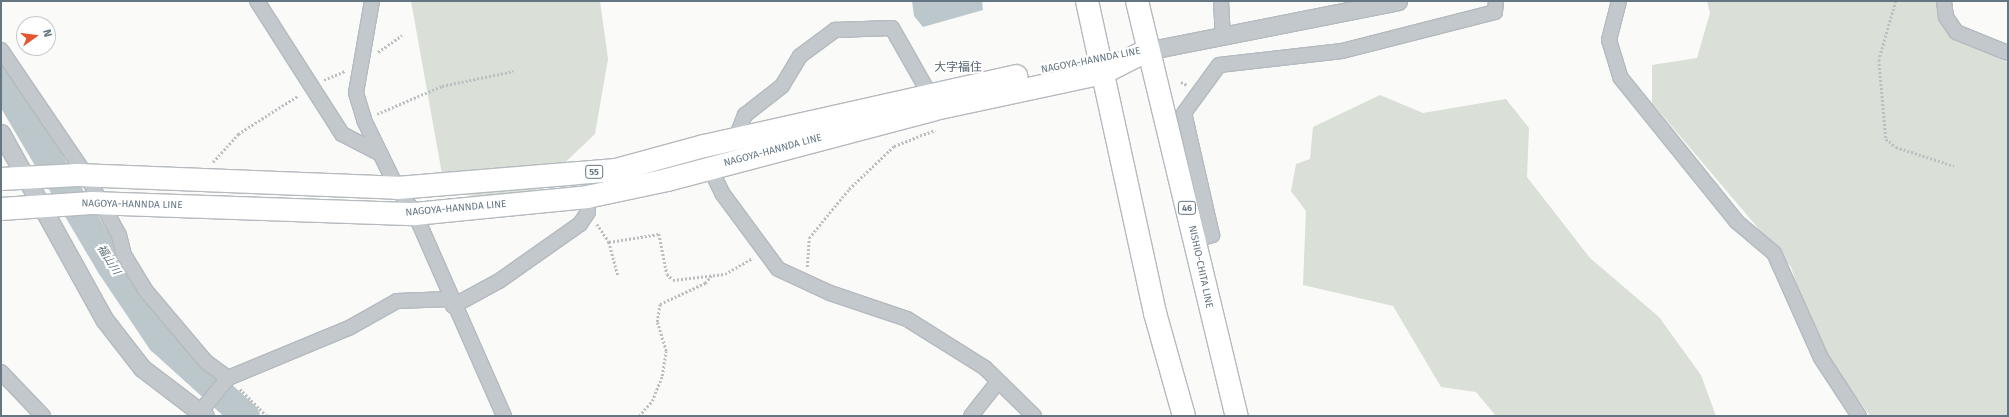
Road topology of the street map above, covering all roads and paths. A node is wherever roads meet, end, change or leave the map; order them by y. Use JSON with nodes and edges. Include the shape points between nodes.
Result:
{"nodes":[{"id":1,"x":258,"y":1,"type":"edge"},
{"id":2,"x":372,"y":1,"type":"edge"},
{"id":3,"x":1087,"y":1,"type":"edge"},
{"id":4,"x":1137,"y":1,"type":"edge"},
{"id":5,"x":1221,"y":1,"type":"edge"},
{"id":6,"x":1398,"y":1,"type":"edge"},
{"id":7,"x":1496,"y":1,"type":"edge"},
{"id":8,"x":1619,"y":1,"type":"edge"},
{"id":9,"x":1896,"y":1,"type":"edge"},
{"id":10,"x":1944,"y":1,"type":"edge"},
{"id":11,"x":1223,"y":34,"type":"junction"},
{"id":12,"x":402,"y":35,"type":"dead end"},
{"id":13,"x":1,"y":50,"type":"edge"},
{"id":14,"x":1146,"y":51,"type":"junction"},
{"id":15,"x":2008,"y":53,"type":"edge"},
{"id":16,"x":359,"y":64,"type":"junction"},
{"id":17,"x":1101,"y":65,"type":"junction"},
{"id":18,"x":513,"y":72,"type":"dead end"},
{"id":19,"x":310,"y":88,"type":"junction"},
{"id":20,"x":929,"y":93,"type":"junction"},
{"id":21,"x":949,"y":106,"type":"junction"},
{"id":22,"x":364,"y":120,"type":"junction"},
{"id":23,"x":1,"y":133,"type":"edge"},
{"id":24,"x":736,"y":138,"type":"junction"},
{"id":25,"x":379,"y":153,"type":"junction"},
{"id":26,"x":1954,"y":166,"type":"dead end"},
{"id":27,"x":710,"y":168,"type":"junction"},
{"id":28,"x":82,"y":175,"type":"junction"},
{"id":29,"x":32,"y":176,"type":"junction"},
{"id":30,"x":1,"y":179,"type":"edge"},
{"id":31,"x":208,"y":180,"type":"junction"},
{"id":32,"x":397,"y":188,"type":"junction"},
{"id":33,"x":587,"y":197,"type":"junction"},
{"id":34,"x":97,"y":204,"type":"junction"},
{"id":35,"x":48,"y":205,"type":"junction"},
{"id":36,"x":1,"y":209,"type":"edge"},
{"id":37,"x":415,"y":214,"type":"junction"},
{"id":38,"x":596,"y":222,"type":"dead end"},
{"id":39,"x":1195,"y":240,"type":"junction"},
{"id":40,"x":609,"y":242,"type":"junction"},
{"id":41,"x":763,"y":250,"type":"junction"},
{"id":42,"x":713,"y":274,"type":"junction"},
{"id":43,"x":618,"y":276,"type":"dead end"},
{"id":44,"x":802,"y":280,"type":"junction"},
{"id":45,"x":452,"y":302,"type":"junction"},
{"id":46,"x":1,"y":372,"type":"edge"},
{"id":47,"x":227,"y":380,"type":"junction"},
{"id":48,"x":997,"y":382,"type":"junction"},
{"id":49,"x":204,"y":410,"type":"edge"},
{"id":50,"x":43,"y":416,"type":"edge"},
{"id":51,"x":267,"y":416,"type":"edge"},
{"id":52,"x":504,"y":416,"type":"edge"},
{"id":53,"x":639,"y":416,"type":"edge"},
{"id":54,"x":971,"y":416,"type":"edge"},
{"id":55,"x":1034,"y":416,"type":"edge"},
{"id":56,"x":1184,"y":416,"type":"edge"},
{"id":57,"x":1237,"y":416,"type":"edge"},
{"id":58,"x":1859,"y":416,"type":"edge"}],
"edges":[{"from":1,"to":19,"type":"street"},
{"from":2,"to":16,"type":"street"},
{"from":3,"to":17,"type":"main road"},
{"from":4,"to":14,"type":"main road","name":"NISHIO-CHITA LINE","number":"46"},
{"from":5,"to":11,"type":"street"},
{"from":6,"to":11,"type":"street"},
{"from":7,"to":39,"type":"street","via":[[1495,12],[1342,51],[1219,65],[1184,113],[1212,235]]},
{"from":8,"to":58,"type":"street","via":[[1609,40],[1620,77],[1737,222],[1774,253],[1822,358]]},
{"from":9,"to":26,"type":"path","via":[[1879,60],[1886,139],[1896,147]]},
{"from":10,"to":15,"type":"street","via":[[1946,17],[1956,32]]},
{"from":11,"to":14,"type":"street"},
{"from":12,"to":16,"type":"path"},
{"from":13,"to":28,"type":"street"},
{"from":14,"to":17,"type":"main road","name":"NAGOYA-HANNDA LINE","number":"55"},
{"from":14,"to":39,"type":"main road","name":"NISHIO-CHITA LINE","number":"46"},
{"from":16,"to":19,"type":"path"},
{"from":16,"to":22,"type":"street","via":[[356,93]]},
{"from":17,"to":20,"type":"main road","name":"NAGOYA-HANNDA LINE","number":"55"},
{"from":17,"to":21,"type":"main road","name":"NAGOYA-HANNDA LINE","number":"55"},
{"from":17,"to":56,"type":"main road","via":[[1155,313]]},
{"from":18,"to":22,"type":"path","via":[[442,86]]},
{"from":19,"to":25,"type":"street","via":[[342,134]]},
{"from":19,"to":31,"type":"path","via":[[238,134],[211,166]]},
{"from":20,"to":24,"type":"main road","name":"NAGOYA-HANNDA LINE","number":"55"},
{"from":20,"to":24,"type":"street","via":[[892,28],[835,30],[800,56],[782,86],[745,116]]},
{"from":21,"to":27,"type":"main road","name":"NAGOYA-HANNDA LINE","number":"55"},
{"from":21,"to":44,"type":"path","via":[[947,121],[941,129],[894,146],[839,199],[809,238],[807,271]]},
{"from":22,"to":25,"type":"street"},
{"from":23,"to":29,"type":"street"},
{"from":24,"to":32,"type":"main road","name":"NAGOYA-HANNDA LINE","number":"55","via":[[616,170]]},
{"from":25,"to":32,"type":"street"},
{"from":27,"to":33,"type":"main road","name":"NAGOYA-HANNDA LINE","number":"55"},
{"from":27,"to":41,"type":"street","via":[[722,193]]},
{"from":28,"to":29,"type":"main road","name":"NAGOYA-HANNDA LINE","number":"55"},
{"from":28,"to":31,"type":"main road","name":"NAGOYA-HANNDA LINE","number":"55"},
{"from":28,"to":34,"type":"street"},
{"from":29,"to":30,"type":"main road","name":"NAGOYA-HANNDA LINE","number":"55"},
{"from":29,"to":35,"type":"street"},
{"from":31,"to":32,"type":"main road","name":"NAGOYA-HANNDA LINE","number":"55"},
{"from":32,"to":37,"type":"street"},
{"from":33,"to":37,"type":"main road","name":"NAGOYA-HANNDA LINE","number":"55"},
{"from":33,"to":45,"type":"street","via":[[588,212],[580,224],[499,281]]},
{"from":34,"to":35,"type":"main road","name":"NAGOYA-HANNDA LINE","number":"55"},
{"from":34,"to":37,"type":"main road","name":"NAGOYA-HANNDA LINE","number":"55"},
{"from":34,"to":47,"type":"street","via":[[119,235],[124,255],[146,291],[206,362]]},
{"from":35,"to":36,"type":"main road","name":"NAGOYA-HANNDA LINE","number":"55"},
{"from":35,"to":49,"type":"street","via":[[104,319],[142,368]]},
{"from":37,"to":45,"type":"street"},
{"from":38,"to":40,"type":"path"},
{"from":39,"to":57,"type":"main road","name":"NISHIO-CHITA LINE","number":"46","via":[[1214,332]]},
{"from":40,"to":42,"type":"path","via":[[659,234],[666,274],[673,280]]},
{"from":40,"to":43,"type":"path"},
{"from":41,"to":42,"type":"path","via":[[739,268]]},
{"from":41,"to":44,"type":"street","via":[[778,269]]},
{"from":42,"to":53,"type":"path","via":[[705,283],[660,304],[657,322],[666,351],[662,376],[652,401]]},
{"from":44,"to":48,"type":"street","via":[[907,319],[963,352]]},
{"from":45,"to":47,"type":"street","via":[[397,301],[349,328]]},
{"from":45,"to":52,"type":"street"},
{"from":46,"to":50,"type":"street"},
{"from":47,"to":49,"type":"street"},
{"from":47,"to":51,"type":"path"},
{"from":48,"to":54,"type":"street"},
{"from":48,"to":55,"type":"street"}]}
